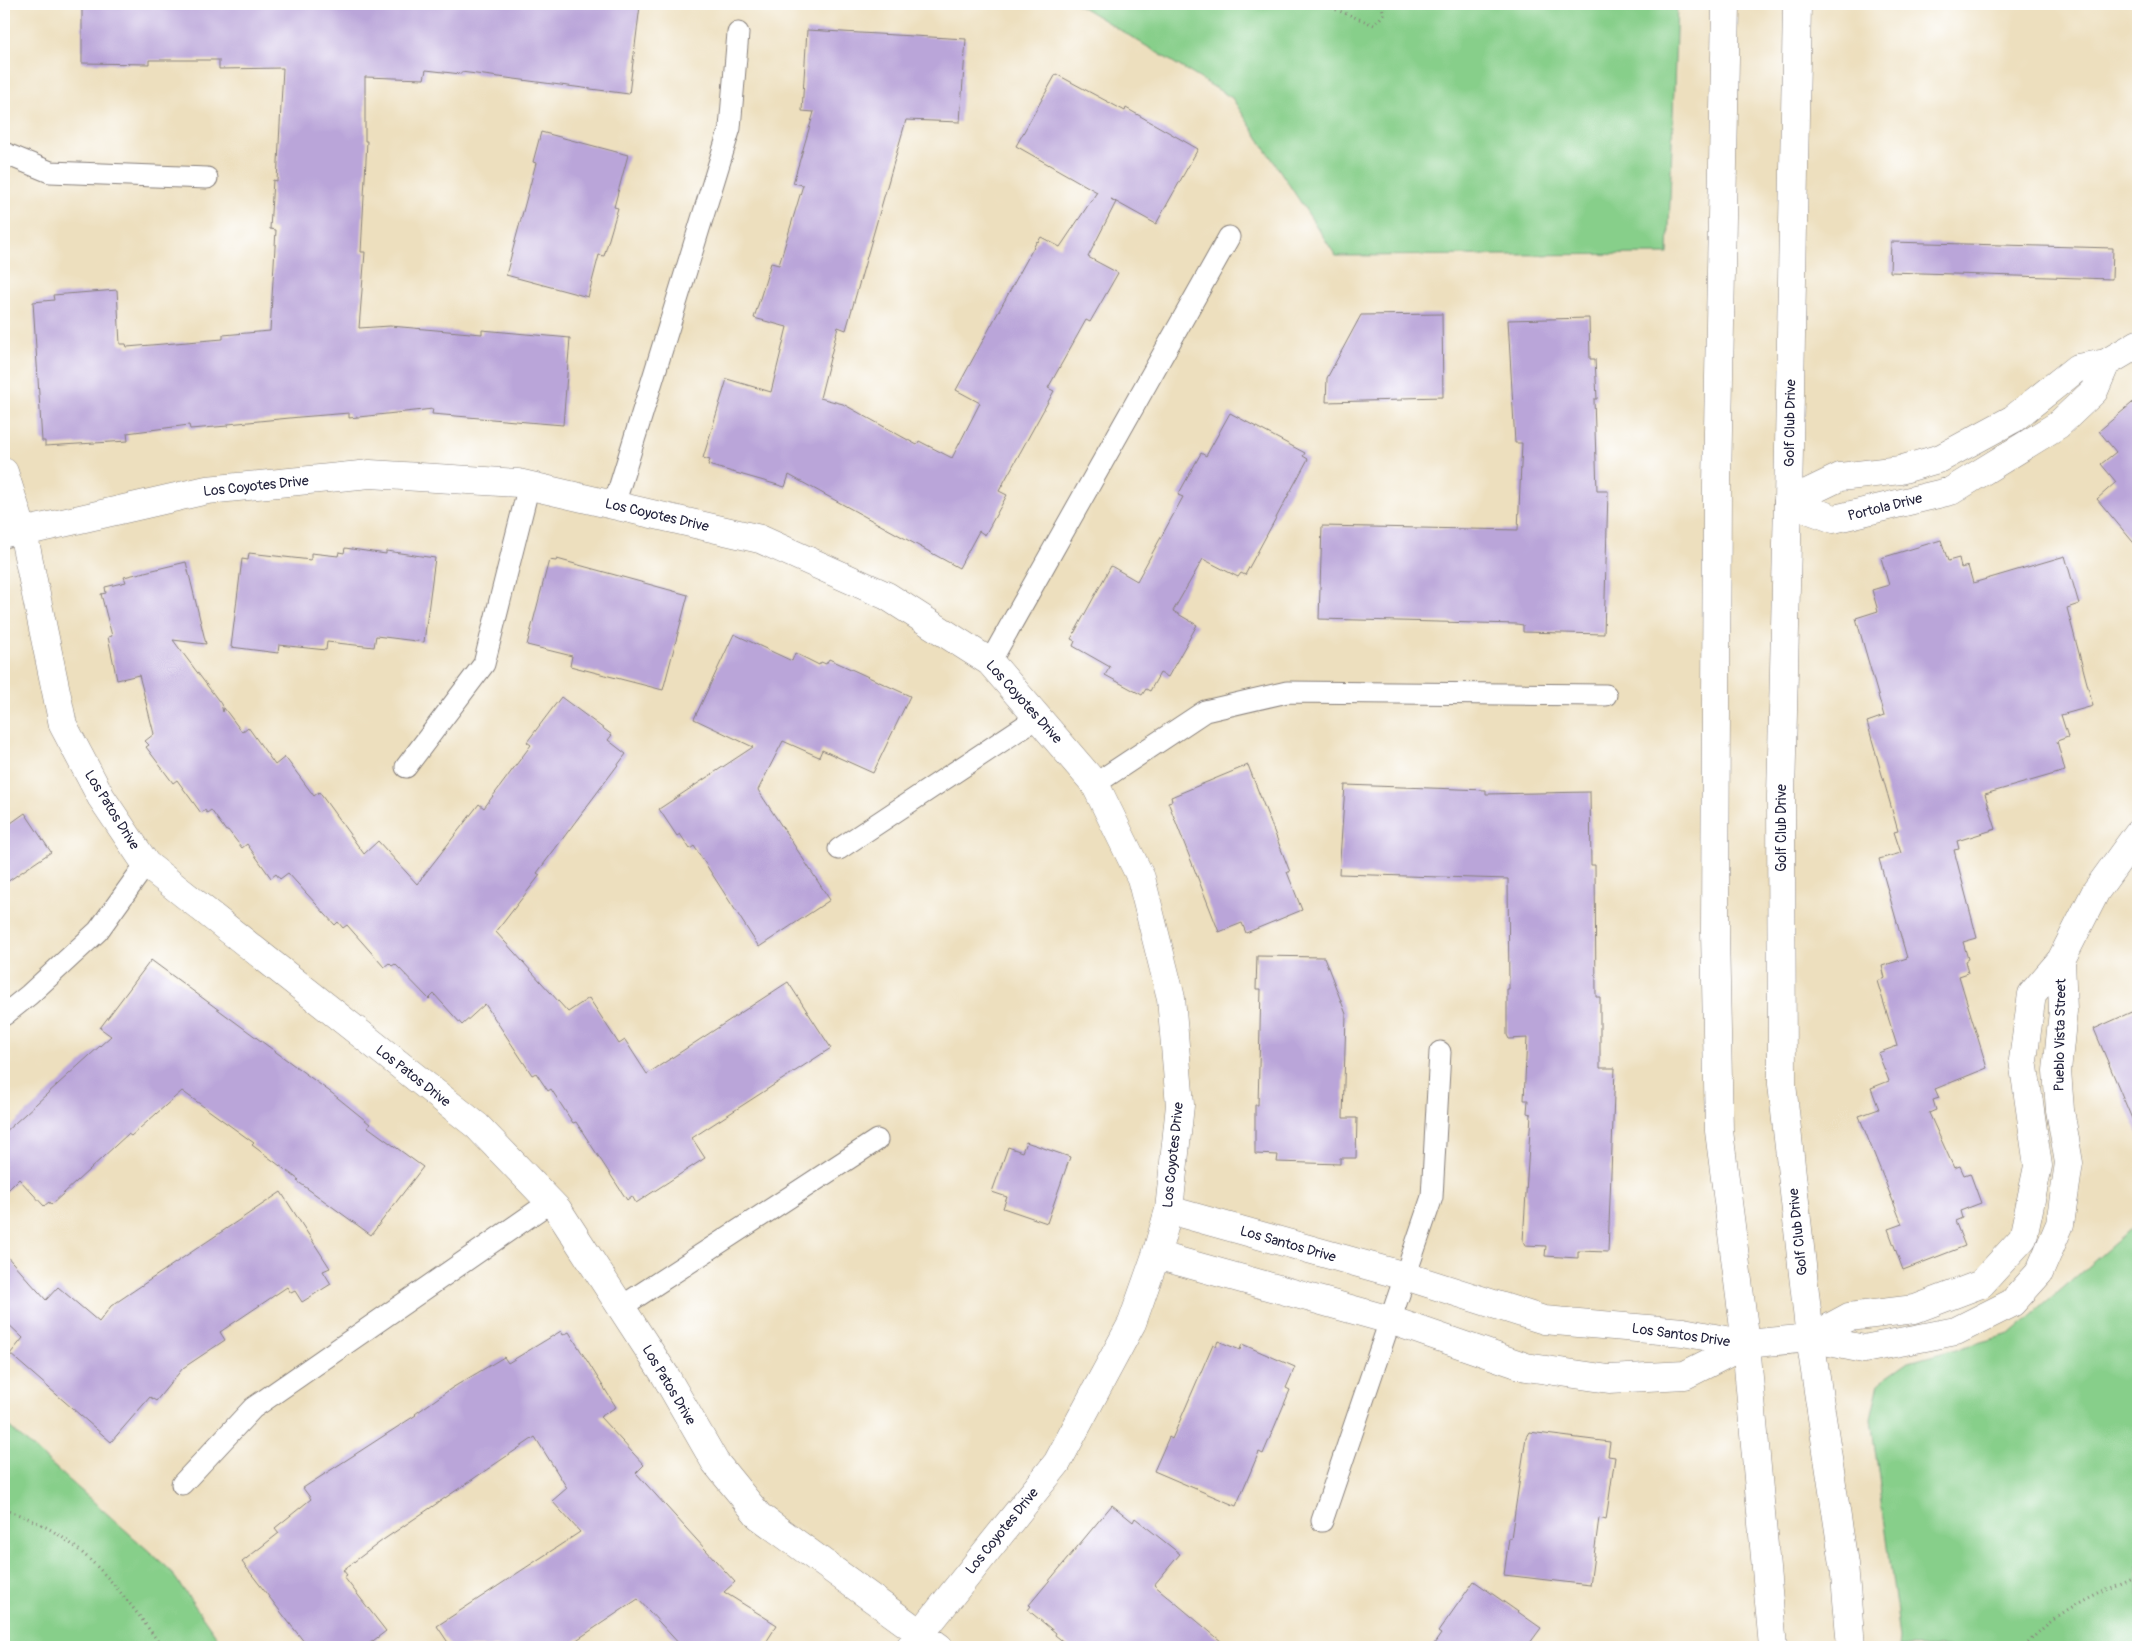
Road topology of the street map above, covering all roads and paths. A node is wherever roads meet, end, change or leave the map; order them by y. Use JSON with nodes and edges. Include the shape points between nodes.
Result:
{"nodes":[{"id":1,"x":1322,"y":4,"type":"edge"},
{"id":2,"x":1381,"y":4,"type":"edge"},
{"id":3,"x":1726,"y":4,"type":"edge"},
{"id":4,"x":1797,"y":4,"type":"edge"},
{"id":5,"x":738,"y":33,"type":"dead end"},
{"id":6,"x":4,"y":153,"type":"edge"},
{"id":7,"x":207,"y":178,"type":"dead end"},
{"id":8,"x":1229,"y":237,"type":"dead end"},
{"id":9,"x":2138,"y":344,"type":"edge"},
{"id":10,"x":2106,"y":363,"type":"junction"},
{"id":11,"x":4,"y":472,"type":"edge"},
{"id":12,"x":529,"y":485,"type":"junction"},
{"id":13,"x":1788,"y":502,"type":"junction"},
{"id":14,"x":614,"y":505,"type":"junction"},
{"id":15,"x":13,"y":535,"type":"edge"},
{"id":16,"x":990,"y":662,"type":"junction"},
{"id":17,"x":1606,"y":695,"type":"dead end"},
{"id":18,"x":1038,"y":717,"type":"junction"},
{"id":19,"x":406,"y":767,"type":"dead end"},
{"id":20,"x":1095,"y":784,"type":"junction"},
{"id":21,"x":2138,"y":833,"type":"edge"},
{"id":22,"x":839,"y":848,"type":"dead end"},
{"id":23,"x":146,"y":864,"type":"junction"},
{"id":24,"x":2061,"y":960,"type":"junction"},
{"id":25,"x":4,"y":1015,"type":"edge"},
{"id":26,"x":1440,"y":1052,"type":"dead end"},
{"id":27,"x":877,"y":1140,"type":"dead end"},
{"id":28,"x":550,"y":1202,"type":"junction"},
{"id":29,"x":1168,"y":1210,"type":"junction"},
{"id":30,"x":1156,"y":1255,"type":"junction"},
{"id":31,"x":1405,"y":1276,"type":"junction"},
{"id":32,"x":621,"y":1308,"type":"junction"},
{"id":33,"x":1390,"y":1320,"type":"junction"},
{"id":34,"x":1810,"y":1338,"type":"junction"},
{"id":35,"x":1746,"y":1344,"type":"junction"},
{"id":36,"x":182,"y":1484,"type":"dead end"},
{"id":37,"x":4,"y":1510,"type":"edge"},
{"id":38,"x":1322,"y":1520,"type":"dead end"},
{"id":39,"x":2138,"y":1575,"type":"edge"},
{"id":40,"x":923,"y":1642,"type":"edge"},
{"id":41,"x":162,"y":1647,"type":"edge"},
{"id":42,"x":1773,"y":1647,"type":"edge"},
{"id":43,"x":1851,"y":1647,"type":"edge"},
{"id":44,"x":2025,"y":1647,"type":"edge"}],
"edges":[{"from":1,"to":2,"type":"path","via":[[1374,25],[1384,14]]},
{"from":3,"to":35,"type":"street","via":[[1717,484],[1715,932],[1719,1131]]},
{"from":4,"to":13,"type":"street","name":"Golf Club Drive"},
{"from":5,"to":14,"type":"lane","via":[[730,128]]},
{"from":6,"to":7,"type":"lane","via":[[50,172]]},
{"from":8,"to":16,"type":"lane"},
{"from":9,"to":10,"type":"street"},
{"from":10,"to":13,"type":"street","via":[[2077,368],[2013,419],[1941,458],[1900,470],[1840,477]]},
{"from":10,"to":13,"type":"street","name":"Portola Drive","via":[[2094,391],[2058,425],[1951,491],[1834,519]]},
{"from":11,"to":15,"type":"street","name":"Los Patos Drive"},
{"from":12,"to":14,"type":"street","name":"Los Coyotes Drive"},
{"from":12,"to":15,"type":"street","name":"Los Coyotes Drive","via":[[370,474],[207,490]]},
{"from":12,"to":19,"type":"lane","via":[[484,664]]},
{"from":13,"to":34,"type":"street","name":"Golf Club Drive","via":[[1781,796],[1782,1084]]},
{"from":14,"to":16,"type":"street","name":"Los Coyotes Drive","via":[[760,538],[887,596]]},
{"from":15,"to":23,"type":"street","name":"Los Patos Drive","via":[[63,725],[101,797]]},
{"from":16,"to":18,"type":"street","name":"Los Coyotes Drive"},
{"from":17,"to":20,"type":"lane","via":[[1287,692],[1205,712]]},
{"from":18,"to":20,"type":"street","name":"Los Coyotes Drive"},
{"from":18,"to":22,"type":"lane"},
{"from":20,"to":29,"type":"street","name":"Los Coyotes Drive","via":[[1141,878],[1171,998],[1180,1105]]},
{"from":21,"to":24,"type":"street","name":"Pueblo Vista Street","via":[[2096,892]]},
{"from":23,"to":25,"type":"lane","via":[[98,931]]},
{"from":23,"to":28,"type":"street","name":"Los Patos Drive","via":[[477,1126]]},
{"from":24,"to":34,"type":"street","name":"Pueblo Vista Street","via":[[2032,994],[2023,1060],[2038,1166],[2023,1238],[1981,1284],[1915,1309],[1849,1317]]},
{"from":24,"to":34,"type":"street","name":"Pueblo Vista Street","via":[[2063,1011],[2057,1071],[2069,1162],[2060,1224],[2039,1273],[2012,1303],[1956,1331],[1864,1349]]},
{"from":26,"to":31,"type":"lane","via":[[1432,1197]]},
{"from":27,"to":32,"type":"lane"},
{"from":28,"to":32,"type":"street","name":"Los Patos Drive"},
{"from":28,"to":36,"type":"lane","via":[[253,1408]]},
{"from":29,"to":30,"type":"street","name":"Los Coyotes Drive"},
{"from":29,"to":31,"type":"street","name":"Los Santos Drive"},
{"from":30,"to":33,"type":"street","name":"Los Santos Drive"},
{"from":30,"to":40,"type":"street","name":"Los Coyotes Drive","via":[[1132,1322],[1057,1463]]},
{"from":31,"to":33,"type":"lane"},
{"from":31,"to":35,"type":"street","name":"Los Santos Drive","via":[[1544,1320],[1684,1332]]},
{"from":32,"to":40,"type":"street","name":"Los Patos Drive","via":[[665,1375],[715,1462],[760,1516]]},
{"from":33,"to":35,"type":"street","name":"Los Santos Drive","via":[[1526,1367],[1609,1379],[1685,1375]]},
{"from":33,"to":38,"type":"lane"},
{"from":34,"to":35,"type":"street","name":"Pueblo Vista Street"},
{"from":34,"to":43,"type":"street","name":"Golf Club Drive","via":[[1844,1564]]},
{"from":35,"to":42,"type":"street"},
{"from":37,"to":41,"type":"path","via":[[55,1531],[85,1554],[120,1592]]},
{"from":39,"to":44,"type":"path","via":[[2056,1617]]}]}
